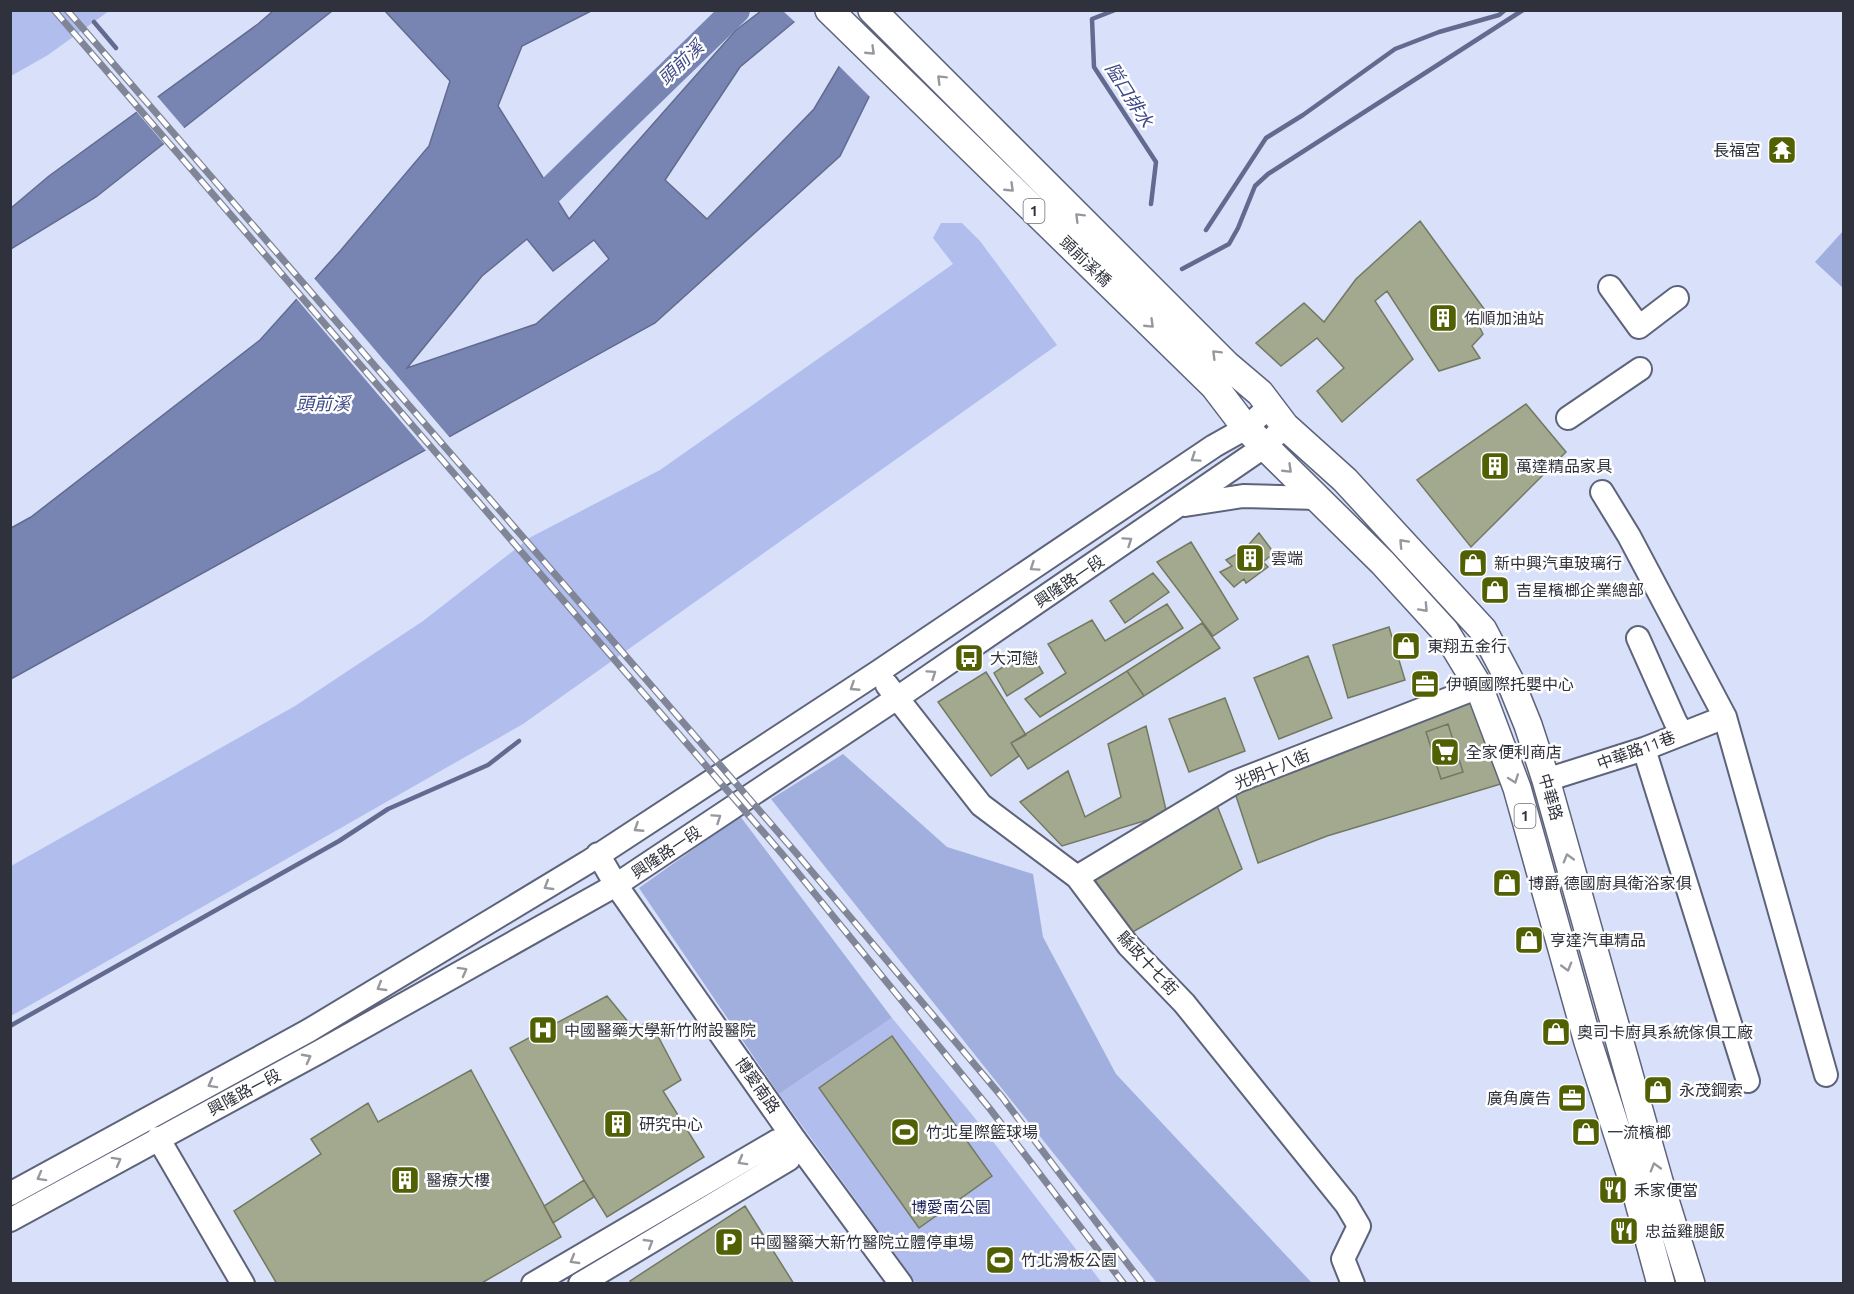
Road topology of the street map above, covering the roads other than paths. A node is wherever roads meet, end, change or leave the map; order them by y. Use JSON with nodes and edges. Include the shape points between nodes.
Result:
{"nodes":[{"id":1,"x":829,"y":10,"type":"edge"},
{"id":2,"x":872,"y":10,"type":"edge"},
{"id":3,"x":1610,"y":287,"type":"dead end"},
{"id":4,"x":1677,"y":298,"type":"dead end"},
{"id":5,"x":1640,"y":369,"type":"dead end"},
{"id":6,"x":1272,"y":408,"type":"junction"},
{"id":7,"x":1568,"y":418,"type":"dead end"},
{"id":8,"x":1249,"y":430,"type":"junction"},
{"id":9,"x":1602,"y":492,"type":"dead end"},
{"id":10,"x":1318,"y":498,"type":"junction"},
{"id":11,"x":1180,"y":505,"type":"junction"},
{"id":12,"x":1638,"y":638,"type":"dead end"},
{"id":13,"x":878,"y":672,"type":"junction"},
{"id":14,"x":1479,"y":687,"type":"junction"},
{"id":15,"x":896,"y":698,"type":"junction"},
{"id":16,"x":1725,"y":717,"type":"junction"},
{"id":17,"x":1682,"y":733,"type":"junction"},
{"id":18,"x":1644,"y":749,"type":"junction"},
{"id":19,"x":1546,"y":780,"type":"junction"},
{"id":20,"x":598,"y":855,"type":"junction"},
{"id":21,"x":1077,"y":877,"type":"junction"},
{"id":22,"x":616,"y":885,"type":"junction"},
{"id":23,"x":1826,"y":1075,"type":"dead end"},
{"id":24,"x":1748,"y":1081,"type":"dead end"},
{"id":25,"x":158,"y":1138,"type":"junction"},
{"id":26,"x":795,"y":1140,"type":"junction"},
{"id":27,"x":10,"y":1194,"type":"edge"},
{"id":28,"x":10,"y":1220,"type":"edge"},
{"id":29,"x":243,"y":1284,"type":"edge"},
{"id":30,"x":533,"y":1284,"type":"edge"},
{"id":31,"x":580,"y":1284,"type":"edge"},
{"id":32,"x":901,"y":1284,"type":"edge"},
{"id":33,"x":1353,"y":1284,"type":"edge"},
{"id":34,"x":1661,"y":1284,"type":"edge"},
{"id":35,"x":1691,"y":1284,"type":"edge"}],
"edges":[{"from":1,"to":8,"type":"main road","name":"頭前溪橋","number":"1","one_way":true,"via":[[1214,386]]},
{"from":6,"to":2,"type":"main road","name":"頭前溪橋","number":"1","one_way":true},
{"from":3,"to":4,"type":"street","via":[[1639,327]]},
{"from":5,"to":7,"type":"street"},
{"from":6,"to":8,"type":"street","name":"興隆路一段"},
{"from":19,"to":6,"type":"main road","name":"中華路","number":"1","one_way":true,"via":[[1511,683],[1483,630],[1345,480]]},
{"from":8,"to":10,"type":"main road","name":"中華路","number":"1","one_way":true},
{"from":8,"to":11,"type":"street","name":"興隆路一段"},
{"from":8,"to":13,"type":"street","name":"興隆路一段","one_way":true,"via":[[1214,446]]},
{"from":9,"to":16,"type":"street"},
{"from":10,"to":11,"type":"street","via":[[1243,496]]},
{"from":10,"to":14,"type":"main road","name":"中華路","number":"1","one_way":true,"via":[[1446,631]]},
{"from":15,"to":11,"type":"street","name":"興隆路一段","one_way":true},
{"from":12,"to":17,"type":"street"},
{"from":13,"to":15,"type":"street","name":"縣政十七街"},
{"from":13,"to":20,"type":"street","name":"興隆路一段","one_way":true},
{"from":14,"to":21,"type":"street","name":"光明十八街","via":[[1235,782]]},
{"from":14,"to":34,"type":"main road","name":"中華路","number":"1","one_way":true,"via":[[1517,788]]},
{"from":15,"to":21,"type":"street","name":"縣政十七街","via":[[981,805]]},
{"from":22,"to":15,"type":"street","name":"興隆路一段","one_way":true},
{"from":16,"to":17,"type":"street","name":"中華路11巷"},
{"from":16,"to":23,"type":"street"},
{"from":17,"to":18,"type":"street","name":"中華路11巷"},
{"from":18,"to":19,"type":"street","name":"中華路11巷"},
{"from":18,"to":24,"type":"street"},
{"from":35,"to":19,"type":"main road","name":"中華路","number":"1","one_way":true},
{"from":20,"to":22,"type":"street","name":"博愛南路"},
{"from":20,"to":27,"type":"street","name":"興隆路一段","one_way":true,"via":[[308,1031]]},
{"from":21,"to":33,"type":"street","name":"縣政十七街","via":[[1128,945],[1184,1003],[1346,1204],[1359,1226],[1343,1259]]},
{"from":25,"to":22,"type":"street","name":"興隆路一段","one_way":true},
{"from":22,"to":26,"type":"street","name":"博愛南路"},
{"from":28,"to":25,"type":"street","name":"興隆路一段","one_way":true},
{"from":25,"to":29,"type":"street"},
{"from":26,"to":30,"type":"street","one_way":true,"via":[[777,1142]]},
{"from":31,"to":26,"type":"street","one_way":true,"via":[[789,1160]]},
{"from":26,"to":32,"type":"street","name":"博愛南路"}]}
